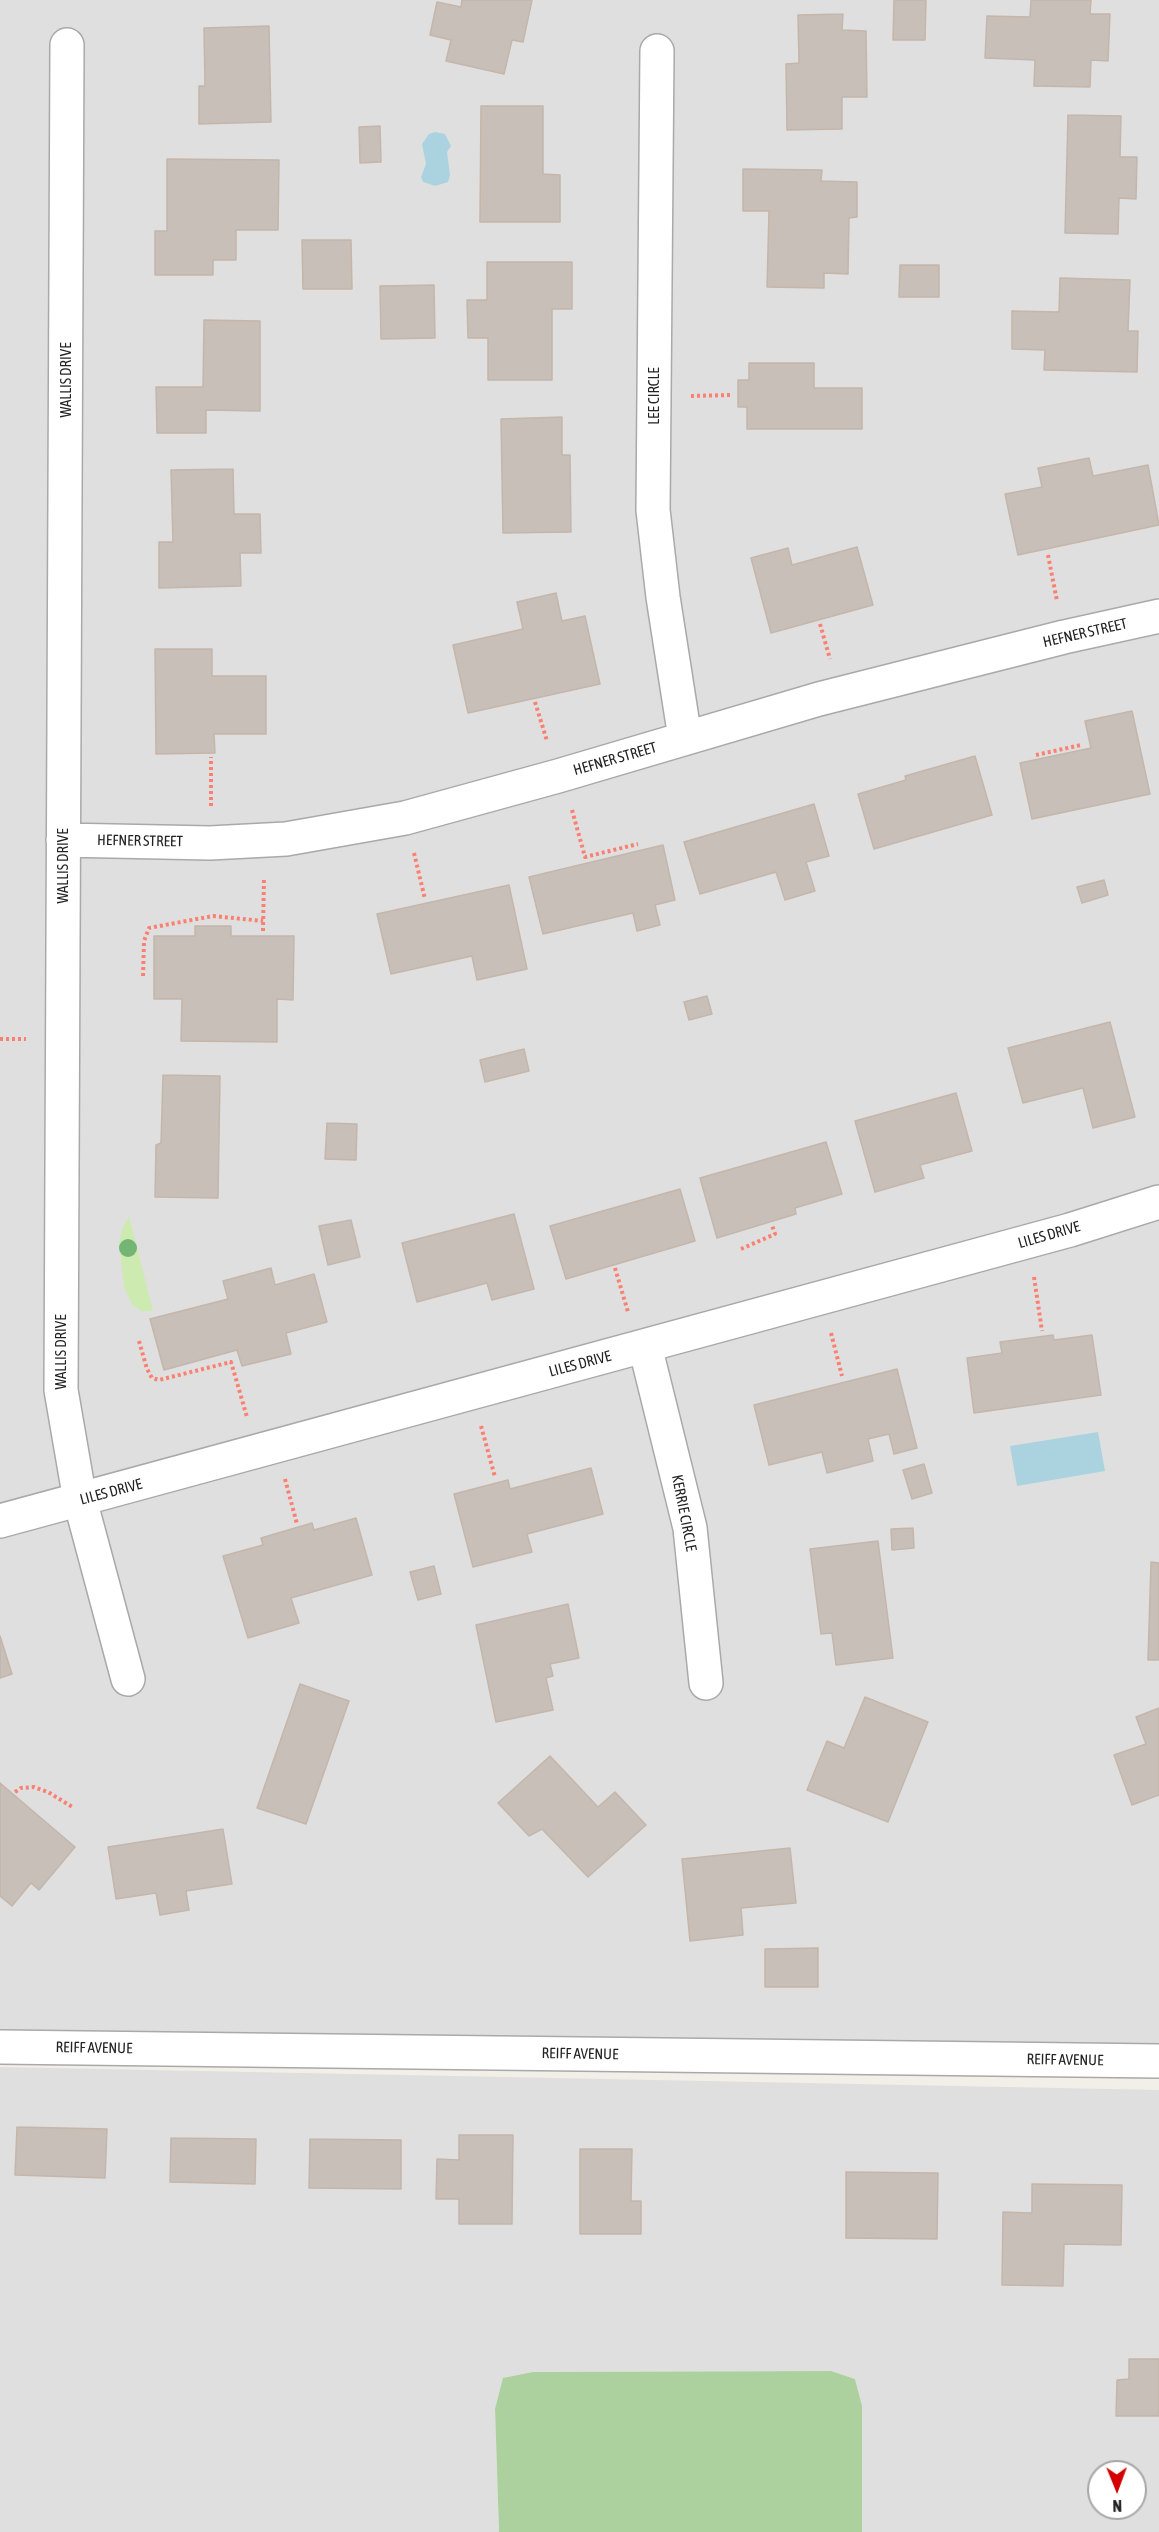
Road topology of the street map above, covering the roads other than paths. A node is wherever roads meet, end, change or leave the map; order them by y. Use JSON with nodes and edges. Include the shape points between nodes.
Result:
{"nodes":[{"id":1,"x":67,"y":45,"type":"dead end"},
{"id":2,"x":657,"y":51,"type":"dead end"},
{"id":3,"x":1159,"y":616,"type":"edge"},
{"id":4,"x":685,"y":738,"type":"junction"},
{"id":5,"x":63,"y":840,"type":"junction"},
{"id":6,"x":1159,"y":1202,"type":"edge"},
{"id":7,"x":641,"y":1347,"type":"junction"},
{"id":8,"x":80,"y":1500,"type":"junction"},
{"id":9,"x":0,"y":1521,"type":"edge"},
{"id":10,"x":128,"y":1679,"type":"dead end"},
{"id":11,"x":706,"y":1683,"type":"dead end"},
{"id":12,"x":0,"y":2047,"type":"edge"},
{"id":13,"x":1159,"y":2061,"type":"edge"}],
"edges":[{"from":1,"to":5,"type":"street","name":"WALLIS DRIVE"},
{"from":2,"to":4,"type":"street","name":"LEE CIRCLE","via":[[653,510]]},
{"from":3,"to":4,"type":"street","name":"HEFNER STREET","via":[[819,699]]},
{"from":4,"to":5,"type":"street","name":"HEFNER STREET","via":[[405,818],[286,839],[210,843]]},
{"from":5,"to":8,"type":"street","name":"WALLIS DRIVE","via":[[61,1390]]},
{"from":6,"to":7,"type":"street","name":"LILES DRIVE"},
{"from":7,"to":8,"type":"street","name":"LILES DRIVE"},
{"from":7,"to":11,"type":"street","name":"KERRIE CIRCLE","via":[[690,1528]]},
{"from":8,"to":9,"type":"street","name":"LILES DRIVE"},
{"from":8,"to":10,"type":"street","name":"WALLIS DRIVE"},
{"from":12,"to":13,"type":"street","name":"REIFF AVENUE"}]}
